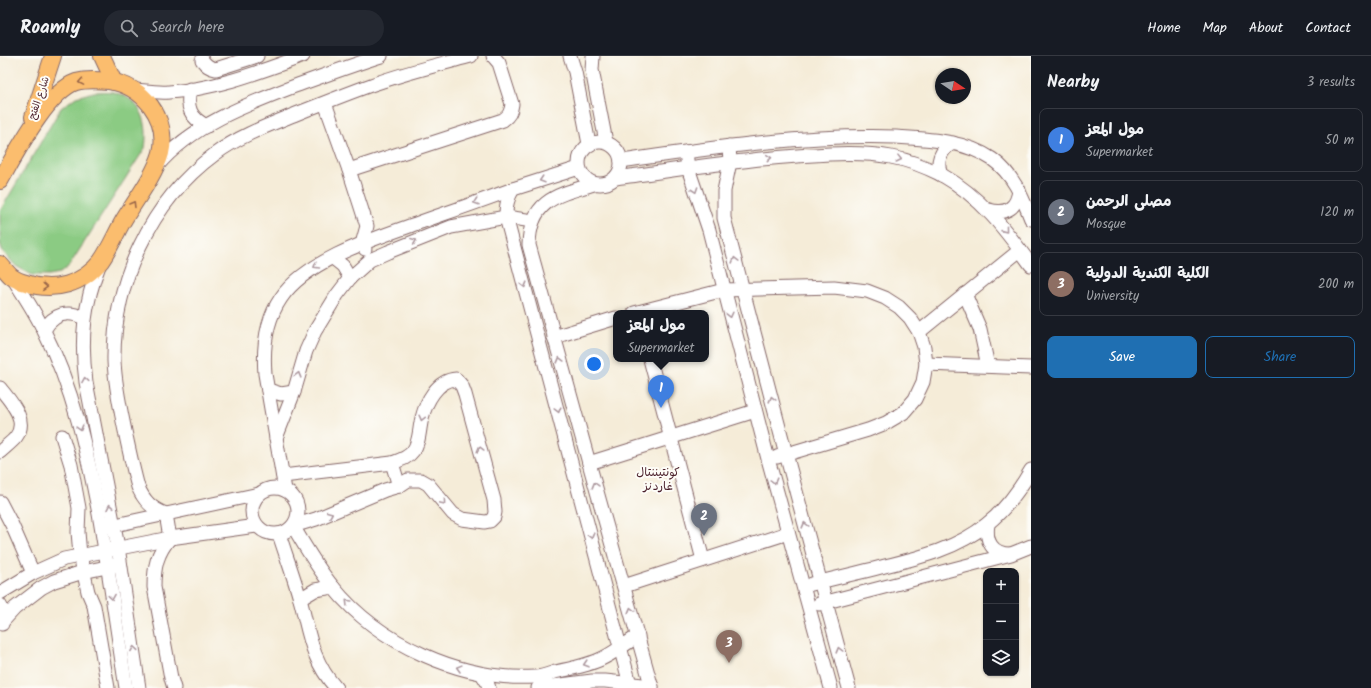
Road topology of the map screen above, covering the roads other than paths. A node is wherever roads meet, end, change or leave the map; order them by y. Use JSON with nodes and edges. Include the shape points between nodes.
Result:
{"nodes":[{"id":1,"x":53,"y":56,"type":"edge"},
{"id":2,"x":102,"y":56,"type":"edge"},
{"id":3,"x":257,"y":56,"type":"edge"},
{"id":4,"x":303,"y":56,"type":"edge"},
{"id":5,"x":381,"y":56,"type":"edge"},
{"id":6,"x":471,"y":56,"type":"edge"},
{"id":7,"x":493,"y":56,"type":"edge"},
{"id":8,"x":570,"y":56,"type":"edge"},
{"id":9,"x":592,"y":56,"type":"edge"},
{"id":10,"x":202,"y":60,"type":"dead end"},
{"id":11,"x":114,"y":82,"type":"junction"},
{"id":12,"x":190,"y":89,"type":"junction"},
{"id":13,"x":135,"y":90,"type":"junction"},
{"id":14,"x":325,"y":103,"type":"junction"},
{"id":15,"x":207,"y":126,"type":"junction"},
{"id":16,"x":24,"y":139,"type":"junction"},
{"id":17,"x":606,"y":142,"type":"junction"},
{"id":18,"x":953,"y":143,"type":"junction"},
{"id":19,"x":589,"y":144,"type":"junction"},
{"id":20,"x":729,"y":146,"type":"junction"},
{"id":21,"x":686,"y":152,"type":"junction"},
{"id":22,"x":621,"y":160,"type":"junction"},
{"id":23,"x":730,"y":162,"type":"junction"},
{"id":24,"x":579,"y":168,"type":"junction"},
{"id":25,"x":688,"y":168,"type":"junction"},
{"id":26,"x":154,"y":169,"type":"junction"},
{"id":27,"x":349,"y":170,"type":"junction"},
{"id":28,"x":942,"y":175,"type":"junction"},
{"id":29,"x":616,"y":178,"type":"junction"},
{"id":30,"x":0,"y":181,"type":"edge"},
{"id":31,"x":594,"y":184,"type":"junction"},
{"id":32,"x":513,"y":190,"type":"junction"},
{"id":33,"x":1019,"y":190,"type":"junction"},
{"id":34,"x":988,"y":210,"type":"junction"},
{"id":35,"x":506,"y":217,"type":"junction"},
{"id":36,"x":1031,"y":219,"type":"edge"},
{"id":37,"x":427,"y":220,"type":"junction"},
{"id":38,"x":533,"y":221,"type":"junction"},
{"id":39,"x":367,"y":226,"type":"junction"},
{"id":40,"x":432,"y":234,"type":"junction"},
{"id":41,"x":381,"y":236,"type":"junction"},
{"id":42,"x":362,"y":244,"type":"junction"},
{"id":43,"x":1020,"y":250,"type":"junction"},
{"id":44,"x":388,"y":252,"type":"junction"},
{"id":45,"x":333,"y":258,"type":"junction"},
{"id":46,"x":370,"y":260,"type":"junction"},
{"id":47,"x":101,"y":261,"type":"junction"},
{"id":48,"x":1031,"y":265,"type":"edge"},
{"id":49,"x":6,"y":273,"type":"edge"},
{"id":50,"x":350,"y":278,"type":"junction"},
{"id":51,"x":743,"y":289,"type":"junction"},
{"id":52,"x":724,"y":290,"type":"junction"},
{"id":53,"x":965,"y":294,"type":"junction"},
{"id":54,"x":647,"y":310,"type":"edge"},
{"id":55,"x":84,"y":318,"type":"junction"},
{"id":56,"x":613,"y":319,"type":"edge"},
{"id":57,"x":44,"y":330,"type":"junction"},
{"id":58,"x":919,"y":332,"type":"junction"},
{"id":59,"x":554,"y":337,"type":"junction"},
{"id":60,"x":651,"y":362,"type":"edge"},
{"id":61,"x":926,"y":364,"type":"junction"},
{"id":62,"x":988,"y":366,"type":"junction"},
{"id":63,"x":1031,"y":368,"type":"edge"},
{"id":64,"x":0,"y":388,"type":"edge"},
{"id":65,"x":268,"y":390,"type":"junction"},
{"id":66,"x":294,"y":392,"type":"junction"},
{"id":67,"x":755,"y":411,"type":"junction"},
{"id":68,"x":62,"y":436,"type":"dead end"},
{"id":69,"x":276,"y":438,"type":"junction"},
{"id":70,"x":670,"y":438,"type":"junction"},
{"id":71,"x":0,"y":452,"type":"edge"},
{"id":72,"x":786,"y":454,"type":"junction"},
{"id":73,"x":768,"y":459,"type":"junction"},
{"id":74,"x":392,"y":463,"type":"junction"},
{"id":75,"x":589,"y":463,"type":"junction"},
{"id":76,"x":1031,"y":470,"type":"edge"},
{"id":77,"x":283,"y":476,"type":"junction"},
{"id":78,"x":399,"y":486,"type":"junction"},
{"id":79,"x":285,"y":490,"type":"junction"},
{"id":80,"x":259,"y":494,"type":"junction"},
{"id":81,"x":0,"y":502,"type":"edge"},
{"id":82,"x":166,"y":514,"type":"junction"},
{"id":83,"x":988,"y":524,"type":"junction"},
{"id":84,"x":107,"y":526,"type":"junction"},
{"id":85,"x":256,"y":526,"type":"junction"},
{"id":86,"x":294,"y":526,"type":"junction"},
{"id":87,"x":788,"y":533,"type":"junction"},
{"id":88,"x":280,"y":534,"type":"junction"},
{"id":89,"x":170,"y":538,"type":"junction"},
{"id":90,"x":1031,"y":546,"type":"edge"},
{"id":91,"x":118,"y":547,"type":"junction"},
{"id":92,"x":105,"y":550,"type":"junction"},
{"id":93,"x":1011,"y":554,"type":"junction"},
{"id":94,"x":80,"y":555,"type":"junction"},
{"id":95,"x":702,"y":560,"type":"junction"},
{"id":96,"x":114,"y":566,"type":"junction"},
{"id":97,"x":33,"y":572,"type":"junction"},
{"id":98,"x":83,"y":572,"type":"junction"},
{"id":99,"x":820,"y":582,"type":"junction"},
{"id":100,"x":624,"y":586,"type":"junction"},
{"id":101,"x":803,"y":586,"type":"junction"},
{"id":102,"x":333,"y":587,"type":"junction"},
{"id":103,"x":0,"y":593,"type":"edge"},
{"id":104,"x":300,"y":599,"type":"junction"},
{"id":105,"x":826,"y":602,"type":"junction"},
{"id":106,"x":0,"y":605,"type":"edge"},
{"id":107,"x":808,"y":607,"type":"junction"},
{"id":108,"x":2,"y":623,"type":"edge"},
{"id":109,"x":638,"y":636,"type":"junction"},
{"id":110,"x":621,"y":647,"type":"junction"},
{"id":111,"x":482,"y":674,"type":"junction"},
{"id":112,"x":538,"y":684,"type":"edge"},
{"id":113,"x":631,"y":686,"type":"edge"},
{"id":114,"x":652,"y":687,"type":"edge"},
{"id":115,"x":108,"y":688,"type":"edge"},
{"id":116,"x":126,"y":688,"type":"edge"},
{"id":117,"x":139,"y":688,"type":"edge"},
{"id":118,"x":174,"y":688,"type":"edge"},
{"id":119,"x":336,"y":688,"type":"edge"},
{"id":120,"x":489,"y":688,"type":"edge"},
{"id":121,"x":831,"y":688,"type":"edge"},
{"id":122,"x":849,"y":688,"type":"edge"}],
"edges":[{"from":1,"to":16,"type":"main road","name":"شارع الفتح"},
{"from":2,"to":11,"type":"main road"},
{"from":3,"to":10,"type":"street","via":[[216,69],[210,68]]},
{"from":4,"to":12,"type":"street","via":[[226,83]]},
{"from":5,"to":15,"type":"street","via":[[258,100]]},
{"from":6,"to":14,"type":"street","via":[[372,85]]},
{"from":7,"to":27,"type":"street","via":[[499,63],[512,104],[511,111],[503,120]]},
{"from":8,"to":19,"type":"street"},
{"from":9,"to":17,"type":"street","via":[[592,70]]},
{"from":11,"to":13,"type":"main road"},
{"from":11,"to":16,"type":"main road","one_way":true,"via":[[75,82],[55,95]]},
{"from":12,"to":13,"type":"street","via":[[169,92]]},
{"from":12,"to":15,"type":"street","via":[[188,98],[192,115]]},
{"from":13,"to":26,"type":"main road","via":[[148,101],[158,117],[161,128],[161,152]]},
{"from":14,"to":27,"type":"street"},
{"from":14,"to":82,"type":"street","via":[[244,137],[216,153],[192,173],[153,222],[129,270],[121,297],[116,329],[116,392],[138,487],[152,507]]},
{"from":15,"to":26,"type":"street","via":[[179,144]]},
{"from":16,"to":30,"type":"main road"},
{"from":17,"to":19,"type":"street"},
{"from":17,"to":22,"type":"street","via":[[616,149]]},
{"from":18,"to":20,"type":"street","via":[[932,139],[846,137]]},
{"from":18,"to":28,"type":"street","via":[[947,146],[940,156],[939,169]]},
{"from":18,"to":33,"type":"street","via":[[991,159],[1002,168]]},
{"from":19,"to":24,"type":"street","via":[[580,154]]},
{"from":20,"to":21,"type":"street"},
{"from":20,"to":23,"type":"street"},
{"from":21,"to":22,"type":"street"},
{"from":21,"to":25,"type":"street"},
{"from":22,"to":29,"type":"street"},
{"from":23,"to":25,"type":"street"},
{"from":23,"to":28,"type":"street","one_way":true,"via":[[811,155],[864,154],[906,160]]},
{"from":51,"to":23,"type":"street","one_way":true,"via":[[724,218],[724,191]]},
{"from":24,"to":31,"type":"street","via":[[582,175]]},
{"from":24,"to":32,"type":"street","one_way":true},
{"from":25,"to":29,"type":"street"},
{"from":25,"to":52,"type":"street","one_way":true,"via":[[709,230]]},
{"from":47,"to":26,"type":"main road","one_way":true},
{"from":27,"to":39,"type":"street"},
{"from":28,"to":34,"type":"street"},
{"from":29,"to":31,"type":"street","via":[[606,184]]},
{"from":31,"to":38,"type":"street","via":[[553,198],[539,210]]},
{"from":32,"to":35,"type":"street","via":[[508,198]]},
{"from":32,"to":37,"type":"street","one_way":true},
{"from":33,"to":34,"type":"street","via":[[1015,204],[1010,209],[1003,212]]},
{"from":33,"to":36,"type":"street"},
{"from":34,"to":43,"type":"street","one_way":true},
{"from":35,"to":38,"type":"street"},
{"from":35,"to":40,"type":"street","via":[[451,227]]},
{"from":35,"to":110,"type":"street","one_way":true},
{"from":37,"to":40,"type":"street"},
{"from":37,"to":41,"type":"street"},
{"from":38,"to":59,"type":"street","via":[[529,245]]},
{"from":39,"to":41,"type":"street"},
{"from":39,"to":42,"type":"street"},
{"from":44,"to":40,"type":"street","one_way":true},
{"from":41,"to":42,"type":"street"},
{"from":41,"to":44,"type":"street"},
{"from":42,"to":45,"type":"street"},
{"from":42,"to":46,"type":"street"},
{"from":43,"to":48,"type":"street"},
{"from":43,"to":53,"type":"street"},
{"from":44,"to":46,"type":"street"},
{"from":45,"to":50,"type":"street","via":[[343,266]]},
{"from":45,"to":65,"type":"street","one_way":true,"via":[[305,274],[281,298],[268,326],[265,342],[263,358]]},
{"from":46,"to":50,"type":"street"},
{"from":49,"to":47,"type":"main road","one_way":true,"via":[[36,287],[54,288],[73,284],[89,274]]},
{"from":47,"to":55,"type":"street"},
{"from":49,"to":57,"type":"street"},
{"from":66,"to":50,"type":"street","one_way":true,"via":[[315,332]]},
{"from":51,"to":52,"type":"street"},
{"from":51,"to":58,"type":"street","via":[[834,287],[867,291],[899,307]]},
{"from":72,"to":51,"type":"street","one_way":true},
{"from":52,"to":54,"type":"street"},
{"from":52,"to":67,"type":"street","one_way":true},
{"from":53,"to":58,"type":"street"},
{"from":53,"to":62,"type":"street","via":[[980,329]]},
{"from":55,"to":57,"type":"street","via":[[61,314],[48,323]]},
{"from":84,"to":55,"type":"street","one_way":true,"via":[[82,347]]},
{"from":56,"to":59,"type":"street"},
{"from":57,"to":84,"type":"street","one_way":true,"via":[[81,429],[91,475]]},
{"from":58,"to":61,"type":"street"},
{"from":75,"to":59,"type":"street","one_way":true},
{"from":60,"to":70,"type":"street"},
{"from":61,"to":62,"type":"street"},
{"from":61,"to":72,"type":"street","via":[[923,382],[916,399],[903,413],[868,430]]},
{"from":62,"to":63,"type":"street"},
{"from":64,"to":71,"type":"street","via":[[13,405],[20,424],[16,438]]},
{"from":65,"to":66,"type":"street","via":[[281,394]]},
{"from":65,"to":69,"type":"street"},
{"from":66,"to":69,"type":"street"},
{"from":67,"to":70,"type":"street"},
{"from":67,"to":73,"type":"street"},
{"from":68,"to":94,"type":"street","via":[[71,465],[79,508]]},
{"from":69,"to":77,"type":"street"},
{"from":70,"to":75,"type":"street"},
{"from":70,"to":95,"type":"street"},
{"from":72,"to":73,"type":"street"},
{"from":99,"to":72,"type":"street","one_way":true},
{"from":73,"to":87,"type":"street","one_way":true},
{"from":74,"to":77,"type":"street"},
{"from":74,"to":78,"type":"street"},
{"from":78,"to":74,"type":"street","one_way":true,"via":[[408,480],[421,480],[428,484],[453,514],[462,519],[485,522],[494,517],[494,500],[460,382],[450,379],[438,387],[426,407],[413,452]]},
{"from":100,"to":75,"type":"street","one_way":true},
{"from":76,"to":83,"type":"street","via":[[1007,504]]},
{"from":77,"to":79,"type":"street"},
{"from":86,"to":78,"type":"street","one_way":true,"via":[[316,520]]},
{"from":79,"to":80,"type":"street","via":[[274,488]]},
{"from":79,"to":86,"type":"street","via":[[291,494],[298,506]]},
{"from":80,"to":82,"type":"street"},
{"from":80,"to":85,"type":"street","via":[[254,500],[251,513]]},
{"from":81,"to":97,"type":"street"},
{"from":82,"to":84,"type":"street"},
{"from":82,"to":89,"type":"street"},
{"from":83,"to":93,"type":"street","via":[[986,533],[989,542],[1003,554]]},
{"from":83,"to":99,"type":"street","via":[[932,554]]},
{"from":84,"to":91,"type":"street"},
{"from":84,"to":92,"type":"street"},
{"from":85,"to":88,"type":"street","via":[[267,534]]},
{"from":85,"to":89,"type":"street"},
{"from":86,"to":88,"type":"street"},
{"from":86,"to":102,"type":"street"},
{"from":87,"to":95,"type":"street"},
{"from":87,"to":101,"type":"street"},
{"from":88,"to":104,"type":"street"},
{"from":89,"to":91,"type":"street"},
{"from":89,"to":118,"type":"street","via":[[157,558],[154,587]]},
{"from":90,"to":93,"type":"street"},
{"from":91,"to":92,"type":"street"},
{"from":91,"to":96,"type":"street"},
{"from":92,"to":94,"type":"street"},
{"from":92,"to":96,"type":"street"},
{"from":93,"to":105,"type":"street"},
{"from":94,"to":97,"type":"street"},
{"from":94,"to":98,"type":"street"},
{"from":95,"to":100,"type":"street"},
{"from":96,"to":98,"type":"street"},
{"from":96,"to":116,"type":"street","one_way":true},
{"from":117,"to":96,"type":"street","one_way":true},
{"from":97,"to":103,"type":"street"},
{"from":98,"to":108,"type":"street","via":[[41,588],[11,611]]},
{"from":98,"to":115,"type":"street","via":[[94,606]]},
{"from":99,"to":101,"type":"street"},
{"from":99,"to":105,"type":"street"},
{"from":109,"to":100,"type":"street","one_way":true},
{"from":101,"to":107,"type":"street"},
{"from":102,"to":104,"type":"street","via":[[315,590]]},
{"from":111,"to":102,"type":"street","one_way":true,"via":[[434,660],[406,646],[369,622]]},
{"from":104,"to":119,"type":"street","via":[[316,658]]},
{"from":105,"to":107,"type":"street"},
{"from":122,"to":105,"type":"street","one_way":true},
{"from":106,"to":108,"type":"street","via":[[4,613]]},
{"from":107,"to":121,"type":"street"},
{"from":109,"to":110,"type":"street"},
{"from":109,"to":114,"type":"street"},
{"from":110,"to":112,"type":"street","one_way":true,"via":[[588,664]]},
{"from":110,"to":113,"type":"street"},
{"from":111,"to":112,"type":"street","via":[[518,677]]},
{"from":111,"to":120,"type":"street"},
{"from":112,"to":113,"type":"street","via":[[605,681]]},
{"from":113,"to":114,"type":"street"}]}
